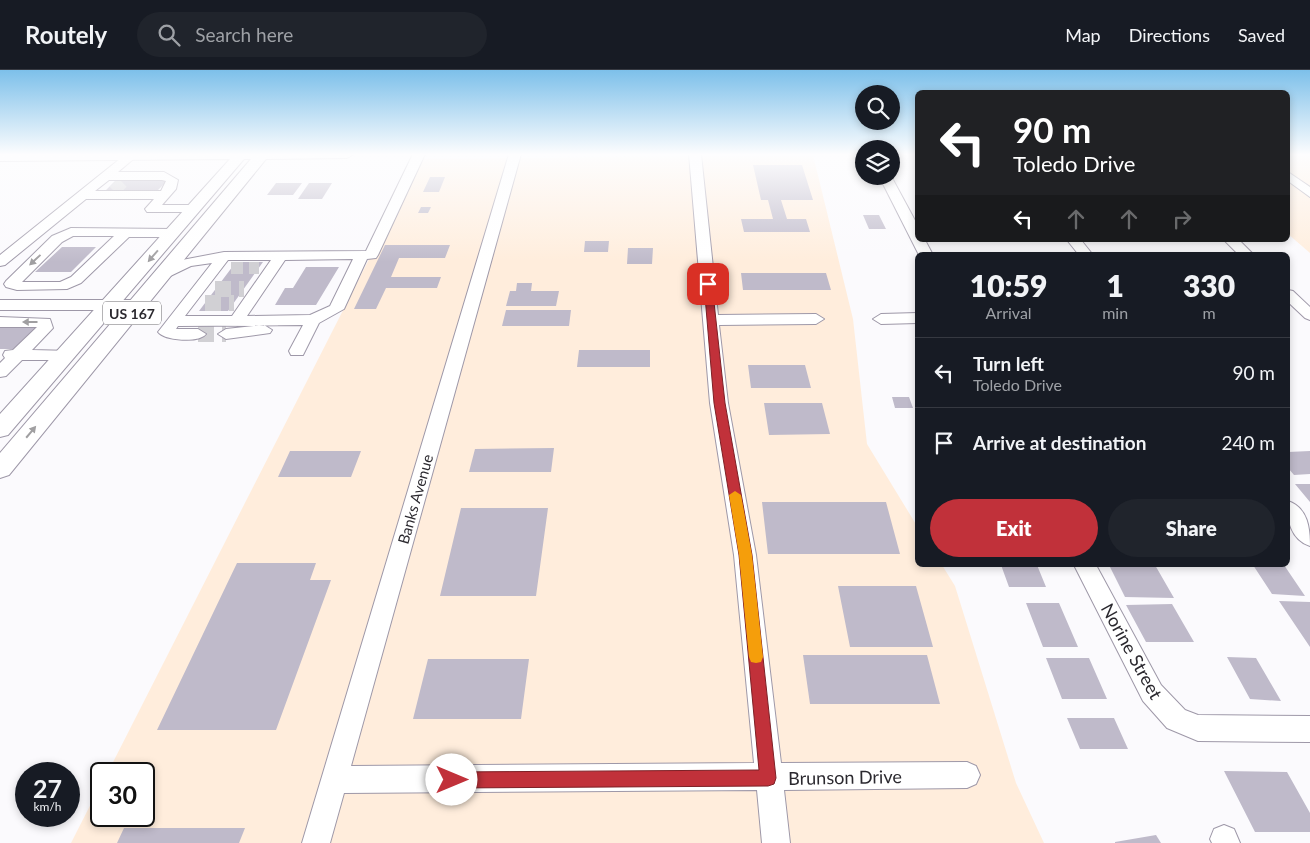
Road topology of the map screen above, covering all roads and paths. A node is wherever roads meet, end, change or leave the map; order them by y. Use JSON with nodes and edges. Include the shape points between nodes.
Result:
{"nodes":[{"id":1,"x":106,"y":190,"type":"tunnel mouth"},
{"id":2,"x":106,"y":190,"type":"tunnel mouth"},
{"id":3,"x":145,"y":190,"type":"edge"},
{"id":4,"x":169,"y":190,"type":"edge"},
{"id":5,"x":203,"y":190,"type":"edge"},
{"id":6,"x":212,"y":190,"type":"edge"},
{"id":7,"x":232,"y":190,"type":"edge"},
{"id":8,"x":402,"y":190,"type":"edge"},
{"id":9,"x":505,"y":190,"type":"edge"},
{"id":10,"x":699,"y":190,"type":"edge"},
{"id":11,"x":892,"y":190,"type":"edge"},
{"id":12,"x":87,"y":195,"type":"junction"},
{"id":13,"x":164,"y":195,"type":"junction"},
{"id":14,"x":199,"y":202,"type":"junction"},
{"id":15,"x":126,"y":232,"type":"junction"},
{"id":16,"x":173,"y":232,"type":"junction"},
{"id":17,"x":915,"y":233,"type":"edge"},
{"id":18,"x":57,"y":239,"type":"junction"},
{"id":19,"x":192,"y":239,"type":"junction"},
{"id":20,"x":1076,"y":242,"type":"edge"},
{"id":21,"x":1233,"y":242,"type":"edge"},
{"id":22,"x":1084,"y":252,"type":"edge"},
{"id":23,"x":1244,"y":252,"type":"edge"},
{"id":24,"x":362,"y":256,"type":"junction"},
{"id":25,"x":0,"y":262,"type":"edge"},
{"id":26,"x":90,"y":266,"type":"junction"},
{"id":27,"x":162,"y":276,"type":"junction"},
{"id":28,"x":216,"y":276,"type":"junction"},
{"id":29,"x":257,"y":282,"type":"junction"},
{"id":30,"x":38,"y":286,"type":"junction"},
{"id":31,"x":1290,"y":296,"type":"edge"},
{"id":32,"x":186,"y":303,"type":"junction"},
{"id":33,"x":205,"y":303,"type":"tunnel mouth"},
{"id":34,"x":110,"y":305,"type":"junction"},
{"id":35,"x":139,"y":305,"type":"junction"},
{"id":36,"x":0,"y":306,"type":"edge"},
{"id":37,"x":18,"y":306,"type":"junction"},
{"id":38,"x":1310,"y":315,"type":"edge"},
{"id":39,"x":915,"y":318,"type":"edge"},
{"id":40,"x":816,"y":319,"type":"dead end"},
{"id":41,"x":881,"y":319,"type":"dead end"},
{"id":42,"x":237,"y":320,"type":"junction"},
{"id":43,"x":288,"y":320,"type":"junction"},
{"id":44,"x":313,"y":320,"type":"junction"},
{"id":45,"x":712,"y":320,"type":"junction"},
{"id":46,"x":173,"y":321,"type":"junction"},
{"id":47,"x":0,"y":322,"type":"edge"},
{"id":48,"x":198,"y":334,"type":"tunnel mouth"},
{"id":49,"x":226,"y":334,"type":"tunnel mouth"},
{"id":50,"x":297,"y":351,"type":"dead end"},
{"id":51,"x":0,"y":354,"type":"edge"},
{"id":52,"x":18,"y":355,"type":"junction"},
{"id":53,"x":66,"y":355,"type":"junction"},
{"id":54,"x":0,"y":372,"type":"edge"},
{"id":55,"x":47,"y":376,"type":"junction"},
{"id":56,"x":0,"y":418,"type":"edge"},
{"id":57,"x":0,"y":429,"type":"edge"},
{"id":58,"x":0,"y":470,"type":"edge"},
{"id":59,"x":1290,"y":512,"type":"edge"},
{"id":60,"x":1310,"y":538,"type":"edge"},
{"id":61,"x":1086,"y":567,"type":"edge"},
{"id":62,"x":1310,"y":729,"type":"edge"},
{"id":63,"x":967,"y":775,"type":"dead end"},
{"id":64,"x":768,"y":778,"type":"junction"},
{"id":65,"x":334,"y":780,"type":"junction"},
{"id":66,"x":316,"y":843,"type":"edge"},
{"id":67,"x":776,"y":843,"type":"edge"}],
"edges":[{"from":1,"to":12,"type":"street"},
{"from":2,"to":12,"type":"street"},
{"from":3,"to":13,"type":"street"},
{"from":4,"to":13,"type":"street"},
{"from":5,"to":14,"type":"main road"},
{"from":6,"to":14,"type":"main road","number":"US 167"},
{"from":7,"to":19,"type":"main road","number":"US 167"},
{"from":8,"to":24,"type":"street","via":[[371,255]]},
{"from":9,"to":65,"type":"street","name":"Banks Avenue"},
{"from":10,"to":45,"type":"street"},
{"from":11,"to":17,"type":"street"},
{"from":12,"to":25,"type":"street"},
{"from":13,"to":14,"type":"street","via":[[151,208]]},
{"from":14,"to":16,"type":"main road","number":"US 167"},
{"from":15,"to":16,"type":"street"},
{"from":15,"to":18,"type":"street","via":[[72,232]]},
{"from":15,"to":26,"type":"street"},
{"from":16,"to":34,"type":"main road","number":"US 167","one_way":true},
{"from":18,"to":26,"type":"street","via":[[97,242],[102,248]]},
{"from":18,"to":30,"type":"street","one_way":true,"via":[[11,284]]},
{"from":19,"to":27,"type":"main road","number":"US 167"},
{"from":19,"to":28,"type":"street","via":[[194,247]]},
{"from":20,"to":22,"type":"street"},
{"from":21,"to":23,"type":"street"},
{"from":24,"to":29,"type":"street"},
{"from":24,"to":44,"type":"street","via":[[336,309]]},
{"from":26,"to":30,"type":"street","via":[[68,285]]},
{"from":27,"to":28,"type":"street","via":[[187,263]]},
{"from":27,"to":35,"type":"main road","number":"US 167"},
{"from":28,"to":29,"type":"street"},
{"from":28,"to":32,"type":"street"},
{"from":29,"to":42,"type":"street"},
{"from":30,"to":37,"type":"street"},
{"from":31,"to":38,"type":"street"},
{"from":32,"to":33,"type":"street"},
{"from":32,"to":46,"type":"street"},
{"from":34,"to":35,"type":"street"},
{"from":34,"to":37,"type":"street"},
{"from":34,"to":53,"type":"main road","number":"US 167"},
{"from":58,"to":35,"type":"main road","number":"US 167","one_way":true},
{"from":36,"to":37,"type":"street"},
{"from":37,"to":47,"type":"street"},
{"from":39,"to":41,"type":"street"},
{"from":40,"to":45,"type":"street"},
{"from":42,"to":43,"type":"street"},
{"from":42,"to":46,"type":"street"},
{"from":43,"to":44,"type":"street"},
{"from":43,"to":49,"type":"street","via":[[263,331]]},
{"from":44,"to":50,"type":"street"},
{"from":45,"to":64,"type":"street","via":[[719,403],[746,555]]},
{"from":46,"to":48,"type":"street","via":[[166,332]]},
{"from":52,"to":47,"type":"street","one_way":true,"via":[[45,328],[45,322]]},
{"from":51,"to":52,"type":"street"},
{"from":52,"to":53,"type":"street"},
{"from":52,"to":54,"type":"street"},
{"from":53,"to":55,"type":"main road","number":"US 167"},
{"from":55,"to":56,"type":"main road"},
{"from":55,"to":57,"type":"main road","number":"US 167"},
{"from":59,"to":60,"type":"street"},
{"from":61,"to":62,"type":"street","name":"Norine Street","via":[[1152,694],[1176,719],[1198,728]]},
{"from":63,"to":64,"type":"street","name":"Brunson Drive"},
{"from":64,"to":65,"type":"street","name":"Brunson Drive"},
{"from":64,"to":67,"type":"street"},
{"from":65,"to":66,"type":"street","name":"Banks Avenue"}]}
